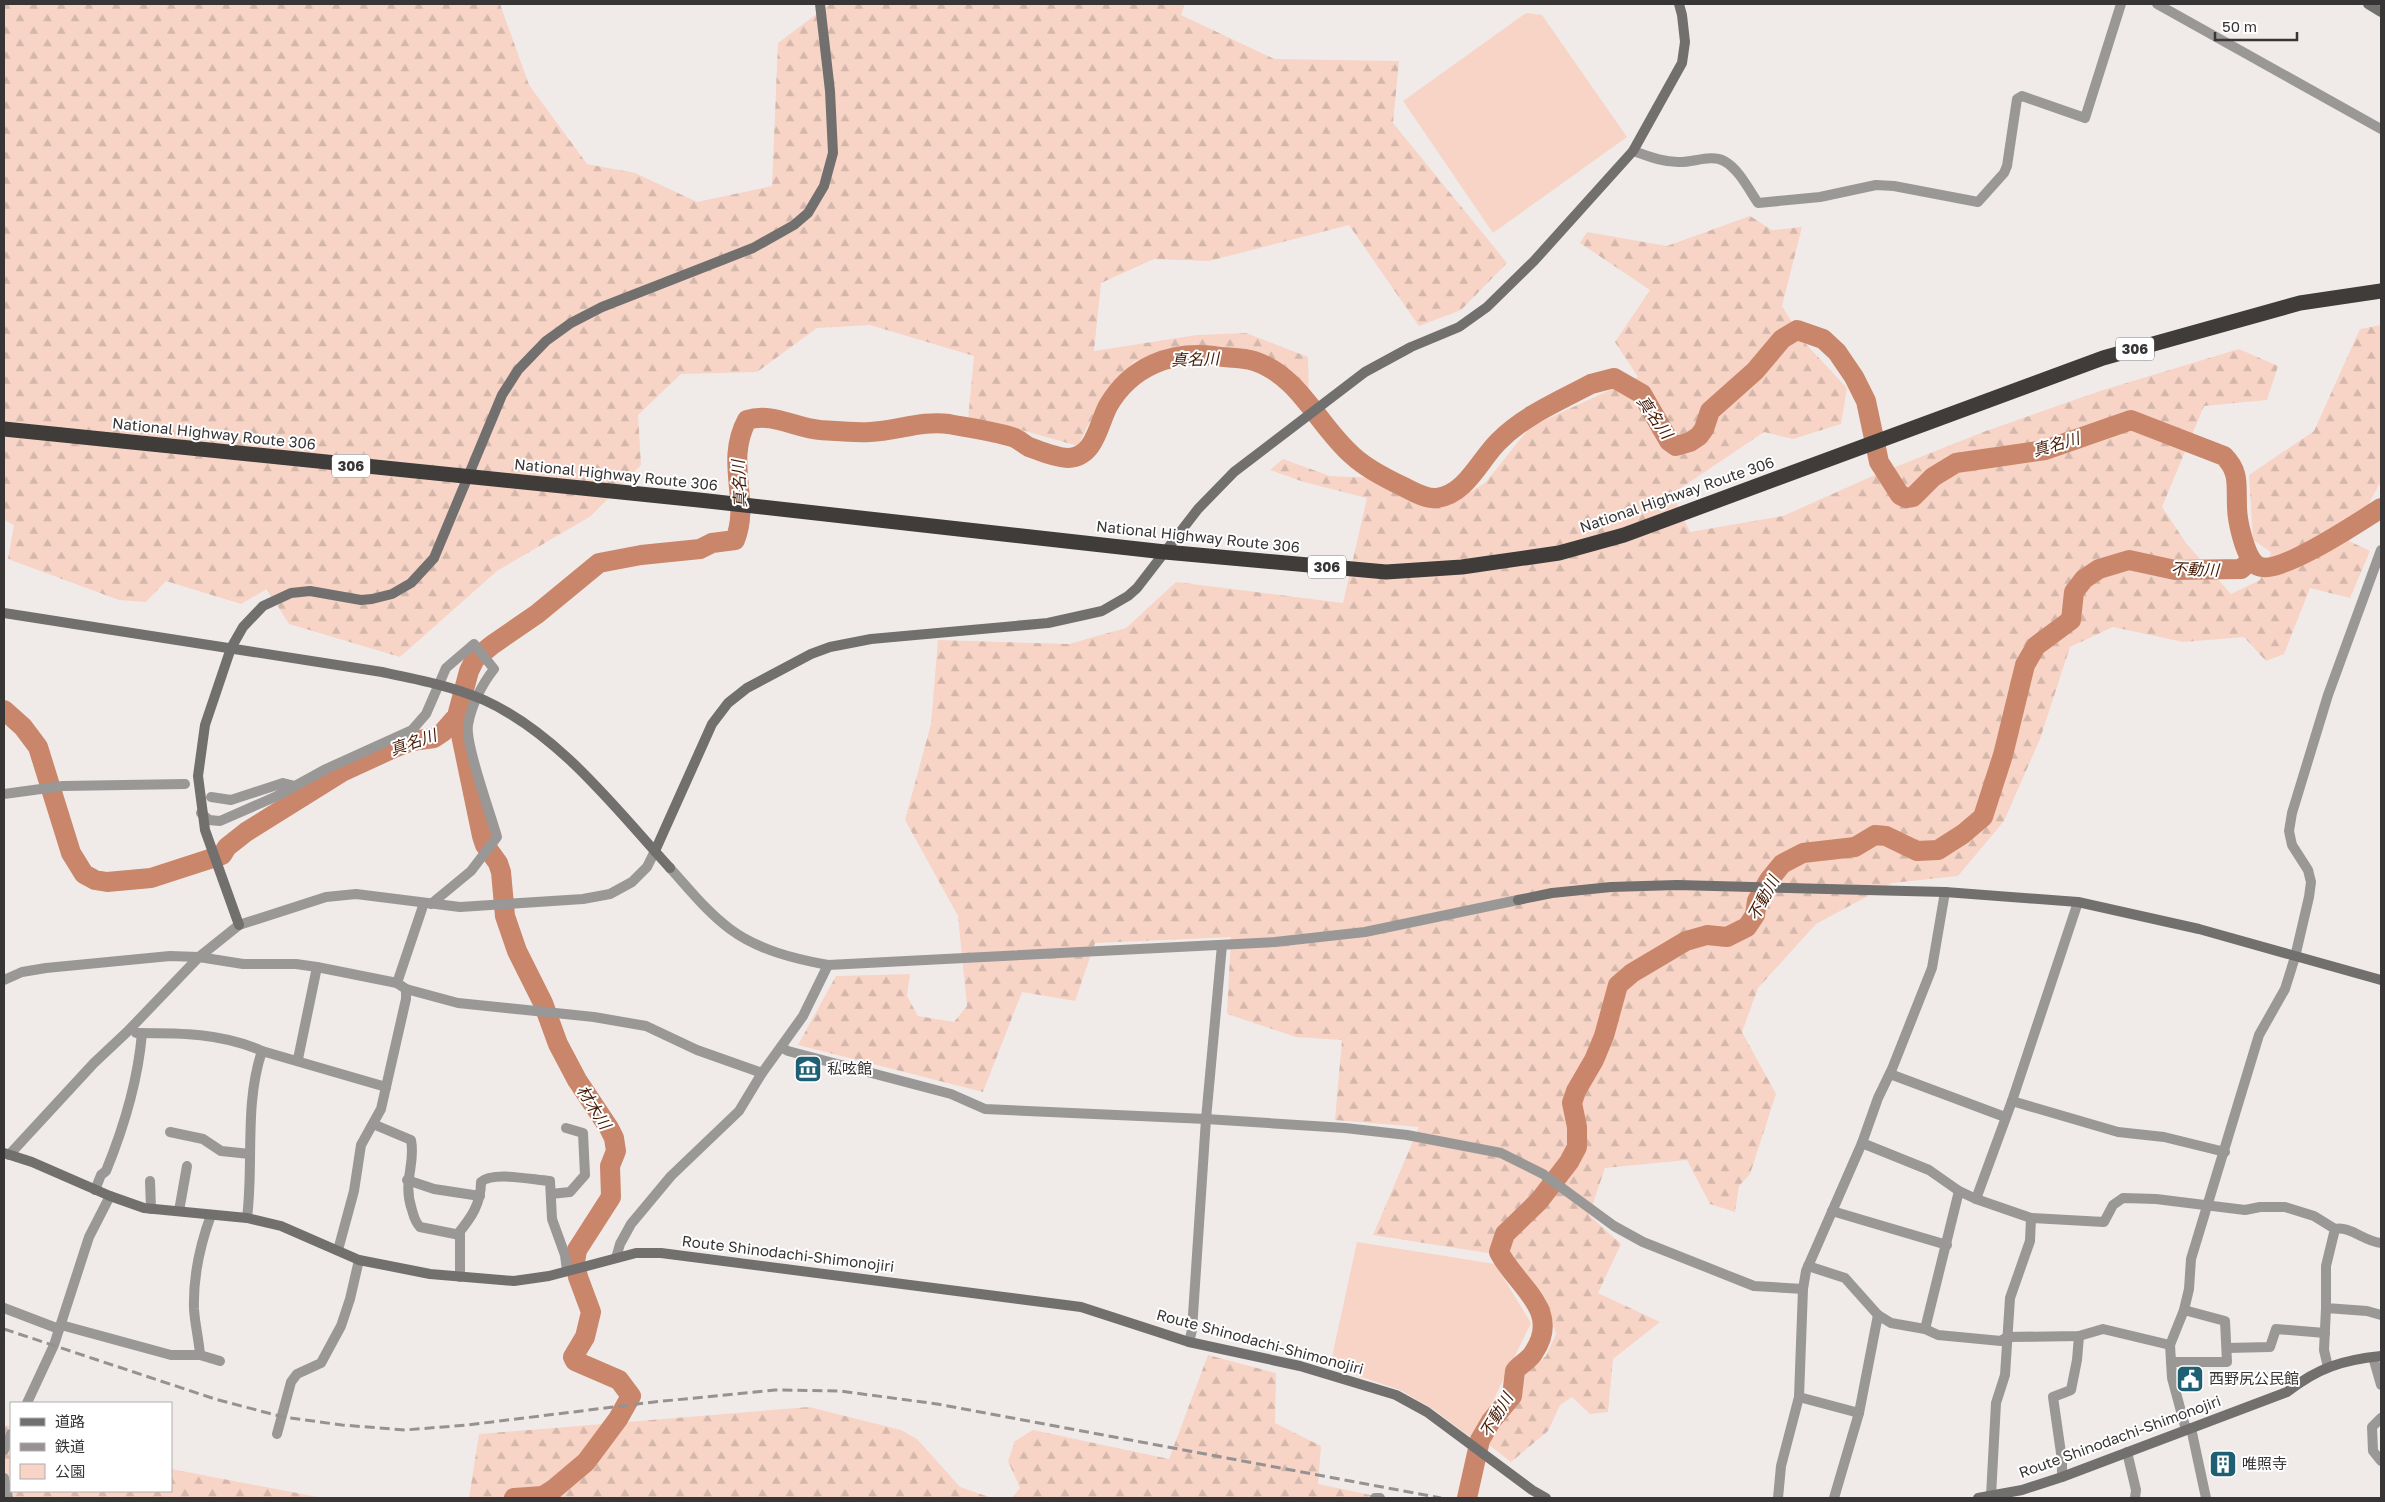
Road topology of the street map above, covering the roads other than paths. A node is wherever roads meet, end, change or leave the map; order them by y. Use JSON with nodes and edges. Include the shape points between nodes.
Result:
{"nodes":[{"id":1,"x":820,"y":4,"type":"edge"},
{"id":2,"x":1678,"y":4,"type":"edge"},
{"id":3,"x":2121,"y":4,"type":"edge"},
{"id":4,"x":2157,"y":4,"type":"edge"},
{"id":5,"x":2368,"y":4,"type":"edge"},
{"id":6,"x":2381,"y":12,"type":"edge"},
{"id":7,"x":2381,"y":129,"type":"edge"},
{"id":8,"x":1633,"y":151,"type":"junction"},
{"id":9,"x":2381,"y":291,"type":"edge"},
{"id":10,"x":4,"y":429,"type":"edge"},
{"id":11,"x":468,"y":478,"type":"junction"},
{"id":12,"x":2381,"y":550,"type":"edge"},
{"id":13,"x":1165,"y":552,"type":"junction"},
{"id":14,"x":2378,"y":567,"type":"edge"},
{"id":15,"x":4,"y":614,"type":"edge"},
{"id":16,"x":231,"y":648,"type":"junction"},
{"id":17,"x":185,"y":784,"type":"dead end"},
{"id":18,"x":295,"y":786,"type":"junction"},
{"id":19,"x":4,"y":794,"type":"edge"},
{"id":20,"x":211,"y":797,"type":"dead end"},
{"id":21,"x":201,"y":813,"type":"junction"},
{"id":22,"x":655,"y":851,"type":"junction"},
{"id":23,"x":1945,"y":892,"type":"junction"},
{"id":24,"x":2078,"y":902,"type":"junction"},
{"id":25,"x":428,"y":903,"type":"junction"},
{"id":26,"x":239,"y":925,"type":"junction"},
{"id":27,"x":1222,"y":945,"type":"junction"},
{"id":28,"x":199,"y":957,"type":"junction"},
{"id":29,"x":2295,"y":957,"type":"junction"},
{"id":30,"x":828,"y":965,"type":"junction"},
{"id":31,"x":317,"y":967,"type":"junction"},
{"id":32,"x":4,"y":980,"type":"edge"},
{"id":33,"x":2381,"y":980,"type":"edge"},
{"id":34,"x":401,"y":986,"type":"junction"},
{"id":35,"x":129,"y":1030,"type":"junction"},
{"id":36,"x":142,"y":1033,"type":"junction"},
{"id":37,"x":781,"y":1047,"type":"junction"},
{"id":38,"x":262,"y":1050,"type":"junction"},
{"id":39,"x":298,"y":1060,"type":"junction"},
{"id":40,"x":762,"y":1073,"type":"junction"},
{"id":41,"x":1890,"y":1074,"type":"junction"},
{"id":42,"x":386,"y":1088,"type":"junction"},
{"id":43,"x":2012,"y":1101,"type":"junction"},
{"id":44,"x":2005,"y":1117,"type":"junction"},
{"id":45,"x":1206,"y":1119,"type":"junction"},
{"id":46,"x":373,"y":1124,"type":"junction"},
{"id":47,"x":566,"y":1128,"type":"dead end"},
{"id":48,"x":170,"y":1132,"type":"dead end"},
{"id":49,"x":1862,"y":1143,"type":"junction"},
{"id":50,"x":2225,"y":1152,"type":"junction"},
{"id":51,"x":6,"y":1154,"type":"edge"},
{"id":52,"x":250,"y":1154,"type":"junction"},
{"id":53,"x":187,"y":1166,"type":"dead end"},
{"id":54,"x":407,"y":1180,"type":"junction"},
{"id":55,"x":150,"y":1181,"type":"dead end"},
{"id":56,"x":95,"y":1190,"type":"junction"},
{"id":57,"x":1959,"y":1191,"type":"junction"},
{"id":58,"x":551,"y":1194,"type":"junction"},
{"id":59,"x":110,"y":1196,"type":"junction"},
{"id":60,"x":480,"y":1196,"type":"junction"},
{"id":61,"x":1976,"y":1198,"type":"junction"},
{"id":62,"x":2206,"y":1206,"type":"junction"},
{"id":63,"x":151,"y":1208,"type":"junction"},
{"id":64,"x":179,"y":1211,"type":"junction"},
{"id":65,"x":1832,"y":1211,"type":"junction"},
{"id":66,"x":210,"y":1215,"type":"junction"},
{"id":67,"x":247,"y":1218,"type":"junction"},
{"id":68,"x":2031,"y":1218,"type":"junction"},
{"id":69,"x":2335,"y":1229,"type":"junction"},
{"id":70,"x":457,"y":1235,"type":"junction"},
{"id":71,"x":2381,"y":1243,"type":"edge"},
{"id":72,"x":1946,"y":1245,"type":"junction"},
{"id":73,"x":338,"y":1250,"type":"junction"},
{"id":74,"x":616,"y":1258,"type":"junction"},
{"id":75,"x":358,"y":1260,"type":"junction"},
{"id":76,"x":1808,"y":1266,"type":"junction"},
{"id":77,"x":568,"y":1271,"type":"junction"},
{"id":78,"x":460,"y":1277,"type":"junction"},
{"id":79,"x":1803,"y":1289,"type":"junction"},
{"id":80,"x":4,"y":1308,"type":"edge"},
{"id":81,"x":2326,"y":1308,"type":"junction"},
{"id":82,"x":2184,"y":1310,"type":"junction"},
{"id":83,"x":2381,"y":1314,"type":"edge"},
{"id":84,"x":1878,"y":1315,"type":"junction"},
{"id":85,"x":60,"y":1327,"type":"junction"},
{"id":86,"x":1925,"y":1329,"type":"junction"},
{"id":87,"x":2325,"y":1333,"type":"junction"},
{"id":88,"x":2079,"y":1336,"type":"junction"},
{"id":89,"x":2006,"y":1337,"type":"junction"},
{"id":90,"x":1189,"y":1342,"type":"junction"},
{"id":91,"x":2170,"y":1345,"type":"junction"},
{"id":92,"x":2227,"y":1348,"type":"junction"},
{"id":93,"x":200,"y":1355,"type":"junction"},
{"id":94,"x":2377,"y":1356,"type":"edge"},
{"id":95,"x":220,"y":1361,"type":"dead end"},
{"id":96,"x":2171,"y":1362,"type":"junction"},
{"id":97,"x":2328,"y":1366,"type":"junction"},
{"id":98,"x":2381,"y":1385,"type":"edge"},
{"id":99,"x":1799,"y":1397,"type":"junction"},
{"id":100,"x":27,"y":1402,"type":"edge"},
{"id":101,"x":1859,"y":1413,"type":"junction"},
{"id":102,"x":2381,"y":1418,"type":"edge"},
{"id":103,"x":2188,"y":1429,"type":"junction"},
{"id":104,"x":277,"y":1434,"type":"dead end"},
{"id":105,"x":10,"y":1436,"type":"edge"},
{"id":106,"x":4,"y":1450,"type":"edge"},
{"id":107,"x":2127,"y":1452,"type":"junction"},
{"id":108,"x":2381,"y":1461,"type":"edge"},
{"id":109,"x":2062,"y":1477,"type":"junction"},
{"id":110,"x":4,"y":1478,"type":"edge"},
{"id":111,"x":1992,"y":1496,"type":"junction"},
{"id":112,"x":8,"y":1498,"type":"edge"},
{"id":113,"x":1375,"y":1498,"type":"edge"},
{"id":114,"x":1380,"y":1498,"type":"edge"},
{"id":115,"x":1546,"y":1498,"type":"edge"},
{"id":116,"x":1778,"y":1498,"type":"edge"},
{"id":117,"x":1834,"y":1498,"type":"edge"},
{"id":118,"x":1978,"y":1498,"type":"edge"},
{"id":119,"x":2135,"y":1498,"type":"edge"},
{"id":120,"x":2206,"y":1498,"type":"edge"}],
"edges":[{"from":1,"to":11,"type":"street","via":[[833,152],[824,186],[808,213],[794,225],[753,248],[602,307],[546,341],[518,370],[502,395]]},
{"from":2,"to":8,"type":"street","via":[[1685,42],[1682,63]]},
{"from":3,"to":8,"type":"street","via":[[2085,118],[2022,96],[2017,99],[2007,166],[1978,202],[1876,185],[1820,197],[1758,203],[1740,176],[1724,161],[1715,158],[1678,162]]},
{"from":4,"to":7,"type":"street"},
{"from":5,"to":6,"type":"street"},
{"from":8,"to":13,"type":"street","via":[[1534,261],[1487,307],[1459,327],[1411,347],[1365,372],[1322,403],[1234,472],[1198,509]]},
{"from":9,"to":13,"type":"highway","name":"National Highway Route 306","number":"306","via":[[2300,303],[2102,358],[1624,535],[1559,553],[1462,567],[1386,572]]},
{"from":10,"to":11,"type":"highway","name":"National Highway Route 306","number":"306"},
{"from":11,"to":13,"type":"highway","name":"National Highway Route 306","number":"306","via":[[699,500]]},
{"from":11,"to":16,"type":"street","via":[[434,558],[411,582],[392,594],[361,600],[319,592],[291,593],[271,601],[256,612]]},
{"from":12,"to":14,"type":"street"},
{"from":13,"to":22,"type":"street","via":[[1137,588],[1102,611],[1048,623],[871,639],[830,647],[747,688],[728,703],[712,724]]},
{"from":14,"to":29,"type":"street","via":[[2328,696],[2292,813],[2289,831],[2292,845],[2308,870],[2311,882]]},
{"from":15,"to":16,"type":"street"},
{"from":16,"to":21,"type":"street","via":[[201,740],[198,776]]},
{"from":16,"to":22,"type":"street","via":[[430,682],[485,700],[562,751]]},
{"from":17,"to":19,"type":"street","via":[[63,786]]},
{"from":18,"to":20,"type":"street","via":[[283,783],[230,800]]},
{"from":18,"to":21,"type":"street","via":[[220,821],[209,820]]},
{"from":18,"to":25,"type":"street","via":[[412,730],[426,714],[446,668],[474,644],[494,669],[485,680],[468,727],[497,837],[470,871]]},
{"from":21,"to":26,"type":"street"},
{"from":22,"to":25,"type":"street","via":[[647,867],[632,882],[610,894],[494,906],[460,907]]},
{"from":22,"to":30,"type":"street","via":[[706,908],[731,930],[766,949]]},
{"from":23,"to":24,"type":"street"},
{"from":23,"to":27,"type":"street","via":[[1678,885],[1611,887],[1552,893],[1365,932]]},
{"from":23,"to":41,"type":"street","via":[[1932,968]]},
{"from":24,"to":29,"type":"street","via":[[2198,929]]},
{"from":24,"to":43,"type":"street"},
{"from":25,"to":26,"type":"street","via":[[356,894],[326,897]]},
{"from":25,"to":34,"type":"street"},
{"from":26,"to":28,"type":"street"},
{"from":27,"to":30,"type":"street"},
{"from":27,"to":45,"type":"street"},
{"from":28,"to":31,"type":"street","via":[[244,964]]},
{"from":28,"to":32,"type":"street","via":[[138,957],[22,972]]},
{"from":28,"to":35,"type":"street"},
{"from":29,"to":33,"type":"street"},
{"from":29,"to":50,"type":"street","via":[[2285,989],[2259,1035]]},
{"from":30,"to":37,"type":"street","via":[[803,1016]]},
{"from":31,"to":34,"type":"street"},
{"from":31,"to":39,"type":"street"},
{"from":34,"to":40,"type":"street","via":[[458,1003],[554,1012],[646,1026],[697,1050]]},
{"from":34,"to":42,"type":"street","via":[[406,999]]},
{"from":35,"to":36,"type":"street"},
{"from":35,"to":51,"type":"street"},
{"from":36,"to":38,"type":"street","via":[[213,1036]]},
{"from":36,"to":56,"type":"street","via":[[139,1069],[124,1122],[106,1171]]},
{"from":37,"to":40,"type":"street"},
{"from":37,"to":45,"type":"street","via":[[951,1094],[985,1109]]},
{"from":38,"to":39,"type":"street"},
{"from":38,"to":52,"type":"street","via":[[252,1090]]},
{"from":39,"to":42,"type":"street"},
{"from":40,"to":74,"type":"street","via":[[740,1111],[671,1176],[631,1224]]},
{"from":41,"to":44,"type":"street"},
{"from":41,"to":49,"type":"street"},
{"from":42,"to":46,"type":"street"},
{"from":43,"to":44,"type":"street"},
{"from":43,"to":50,"type":"street","via":[[2118,1132],[2164,1137]]},
{"from":44,"to":61,"type":"street"},
{"from":45,"to":79,"type":"street","via":[[1345,1128],[1501,1153],[1549,1178],[1614,1226],[1684,1259],[1754,1286]]},
{"from":45,"to":90,"type":"street"},
{"from":46,"to":54,"type":"street","via":[[411,1140]]},
{"from":46,"to":73,"type":"street","via":[[361,1145],[354,1191]]},
{"from":47,"to":58,"type":"street","via":[[583,1133],[585,1175],[570,1192]]},
{"from":48,"to":52,"type":"street","via":[[203,1139],[221,1151]]},
{"from":49,"to":57,"type":"street","via":[[1929,1170]]},
{"from":49,"to":65,"type":"street"},
{"from":50,"to":62,"type":"street"},
{"from":51,"to":56,"type":"street","name":"Route Shinodachi-Shimonojiri"},
{"from":52,"to":67,"type":"street"},
{"from":53,"to":64,"type":"street"},
{"from":54,"to":60,"type":"street","via":[[434,1189]]},
{"from":54,"to":70,"type":"street","via":[[407,1195],[416,1223],[420,1227]]},
{"from":55,"to":63,"type":"street"},
{"from":56,"to":59,"type":"street","name":"Route Shinodachi-Shimonojiri"},
{"from":57,"to":61,"type":"street"},
{"from":57,"to":72,"type":"street"},
{"from":58,"to":60,"type":"street","via":[[550,1181],[497,1176],[481,1182]]},
{"from":58,"to":77,"type":"street","via":[[552,1219]]},
{"from":59,"to":63,"type":"street","name":"Route Shinodachi-Shimonojiri"},
{"from":59,"to":85,"type":"street","via":[[90,1238]]},
{"from":60,"to":70,"type":"street","via":[[476,1209]]},
{"from":61,"to":68,"type":"street"},
{"from":62,"to":68,"type":"street","via":[[2123,1198],[2113,1205],[2104,1222]]},
{"from":62,"to":69,"type":"street","via":[[2245,1210],[2285,1207],[2314,1216]]},
{"from":62,"to":82,"type":"street","via":[[2191,1259]]},
{"from":63,"to":64,"type":"street","name":"Route Shinodachi-Shimonojiri"},
{"from":64,"to":66,"type":"street","name":"Route Shinodachi-Shimonojiri"},
{"from":65,"to":72,"type":"street"},
{"from":65,"to":76,"type":"street"},
{"from":66,"to":67,"type":"street","name":"Route Shinodachi-Shimonojiri"},
{"from":66,"to":93,"type":"street","via":[[196,1274],[194,1307]]},
{"from":67,"to":73,"type":"street","name":"Route Shinodachi-Shimonojiri","via":[[281,1226]]},
{"from":68,"to":89,"type":"street","via":[[2030,1241],[2010,1298]]},
{"from":69,"to":71,"type":"street","via":[[2344,1228],[2369,1242]]},
{"from":69,"to":81,"type":"street","via":[[2326,1266]]},
{"from":70,"to":78,"type":"street","via":[[460,1235]]},
{"from":72,"to":86,"type":"street"},
{"from":73,"to":75,"type":"street","name":"Route Shinodachi-Shimonojiri"},
{"from":74,"to":77,"type":"street","name":"Route Shinodachi-Shimonojiri"},
{"from":74,"to":90,"type":"street","name":"Route Shinodachi-Shimonojiri","via":[[636,1253],[661,1253],[1051,1302],[1081,1307]]},
{"from":75,"to":78,"type":"street","name":"Route Shinodachi-Shimonojiri"},
{"from":75,"to":104,"type":"street","via":[[341,1326],[321,1363],[297,1374],[291,1382]]},
{"from":76,"to":79,"type":"street"},
{"from":76,"to":84,"type":"street","via":[[1845,1278]]},
{"from":77,"to":78,"type":"street","name":"Route Shinodachi-Shimonojiri","via":[[514,1282]]},
{"from":79,"to":99,"type":"street"},
{"from":80,"to":85,"type":"street"},
{"from":81,"to":83,"type":"street"},
{"from":81,"to":87,"type":"street"},
{"from":82,"to":91,"type":"street"},
{"from":82,"to":92,"type":"street","via":[[2225,1321]]},
{"from":84,"to":86,"type":"street","via":[[1891,1323]]},
{"from":84,"to":101,"type":"street"},
{"from":85,"to":93,"type":"street","via":[[171,1355]]},
{"from":85,"to":100,"type":"street"},
{"from":86,"to":89,"type":"street","via":[[1938,1335],[1968,1339],[2000,1341]]},
{"from":87,"to":92,"type":"street","via":[[2276,1329],[2270,1346]]},
{"from":87,"to":97,"type":"street","via":[[2324,1350]]},
{"from":88,"to":89,"type":"street"},
{"from":88,"to":91,"type":"street","via":[[2104,1329]]},
{"from":88,"to":109,"type":"street","via":[[2071,1390],[2053,1397]]},
{"from":89,"to":111,"type":"street","via":[[2005,1375],[1996,1403]]},
{"from":90,"to":115,"type":"street","name":"Route Shinodachi-Shimonojiri","via":[[1300,1366],[1396,1395],[1427,1412]]},
{"from":91,"to":96,"type":"street"},
{"from":92,"to":96,"type":"street","via":[[2227,1362]]},
{"from":93,"to":95,"type":"street"},
{"from":94,"to":97,"type":"street","name":"Route Shinodachi-Shimonojiri"},
{"from":94,"to":98,"type":"street"},
{"from":96,"to":103,"type":"street","via":[[2178,1401]]},
{"from":97,"to":103,"type":"street","name":"Route Shinodachi-Shimonojiri","via":[[2287,1392]]},
{"from":99,"to":101,"type":"street"},
{"from":99,"to":116,"type":"street","via":[[1781,1466]]},
{"from":101,"to":117,"type":"street"},
{"from":102,"to":108,"type":"street","via":[[2372,1427],[2373,1451]]},
{"from":103,"to":107,"type":"street","name":"Route Shinodachi-Shimonojiri"},
{"from":103,"to":120,"type":"street"},
{"from":105,"to":106,"type":"street"},
{"from":107,"to":109,"type":"street","name":"Route Shinodachi-Shimonojiri"},
{"from":107,"to":119,"type":"street"},
{"from":109,"to":111,"type":"street","name":"Route Shinodachi-Shimonojiri"},
{"from":110,"to":112,"type":"street"},
{"from":111,"to":118,"type":"street","name":"Route Shinodachi-Shimonojiri"},
{"from":113,"to":114,"type":"street"}]}
